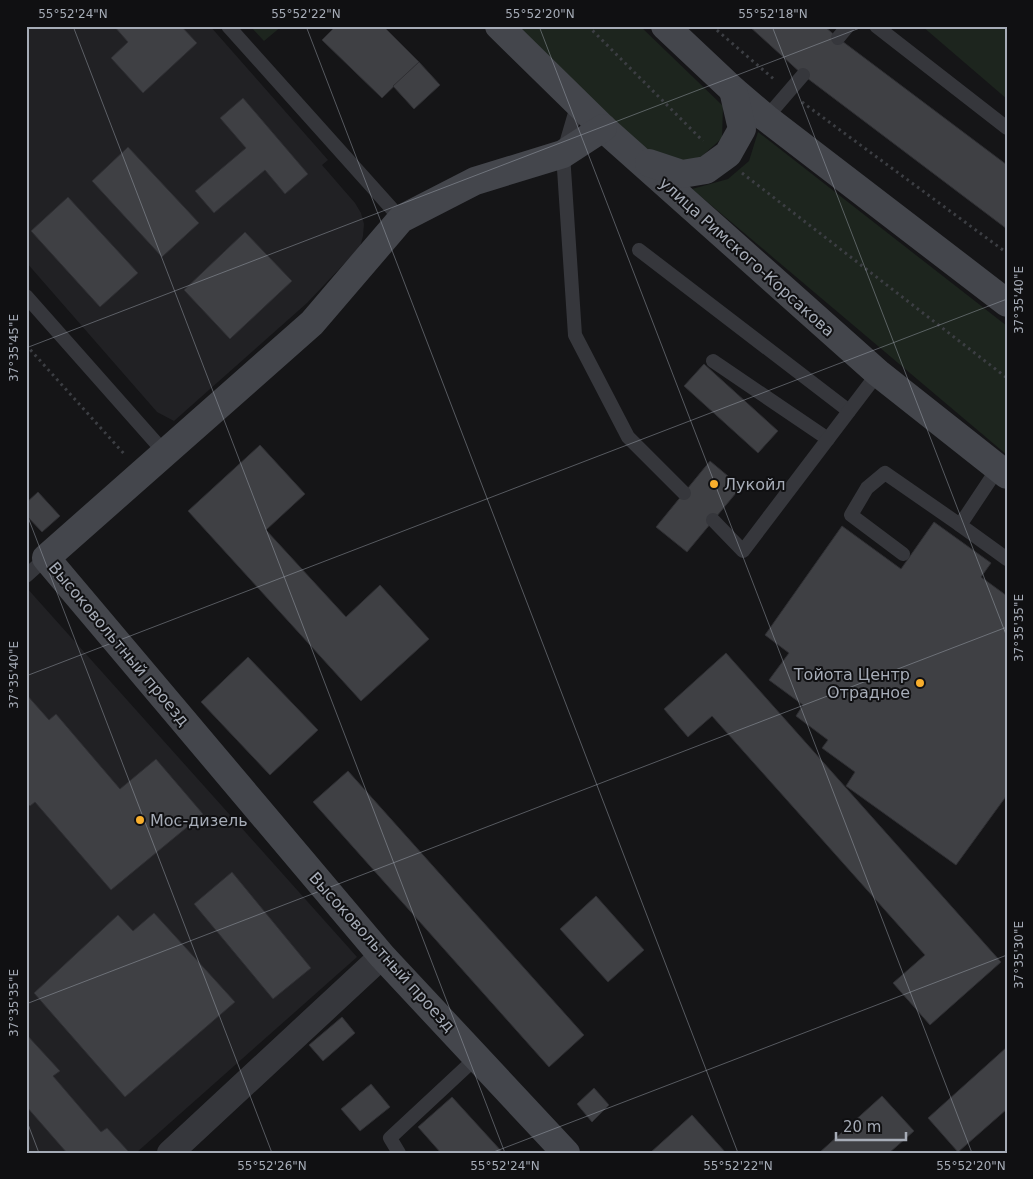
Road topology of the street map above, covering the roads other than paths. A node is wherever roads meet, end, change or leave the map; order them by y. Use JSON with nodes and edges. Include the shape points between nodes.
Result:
{"nodes":[{"id":1,"x":228,"y":26,"type":"edge"},
{"id":2,"x":499,"y":26,"type":"edge"},
{"id":3,"x":665,"y":26,"type":"edge"},
{"id":4,"x":848,"y":26,"type":"edge"},
{"id":5,"x":876,"y":26,"type":"edge"},
{"id":6,"x":838,"y":38,"type":"dead end"},
{"id":7,"x":803,"y":75,"type":"dead end"},
{"id":8,"x":733,"y":90,"type":"junction"},
{"id":9,"x":578,"y":103,"type":"junction"},
{"id":10,"x":766,"y":118,"type":"junction"},
{"id":11,"x":603,"y":128,"type":"junction"},
{"id":12,"x":1007,"y":128,"type":"edge"},
{"id":13,"x":563,"y":154,"type":"junction"},
{"id":14,"x":640,"y":161,"type":"junction"},
{"id":15,"x":401,"y":219,"type":"junction"},
{"id":16,"x":639,"y":250,"type":"dead end"},
{"id":17,"x":26,"y":296,"type":"edge"},
{"id":18,"x":1007,"y":303,"type":"edge"},
{"id":19,"x":713,"y":361,"type":"dead end"},
{"id":20,"x":878,"y":373,"type":"junction"},
{"id":21,"x":849,"y":411,"type":"junction"},
{"id":22,"x":828,"y":439,"type":"junction"},
{"id":23,"x":165,"y":453,"type":"junction"},
{"id":24,"x":1003,"y":471,"type":"edge"},
{"id":25,"x":684,"y":493,"type":"dead end"},
{"id":26,"x":713,"y":520,"type":"dead end"},
{"id":27,"x":960,"y":525,"type":"junction"},
{"id":28,"x":903,"y":554,"type":"dead end"},
{"id":29,"x":46,"y":558,"type":"junction"},
{"id":30,"x":1007,"y":559,"type":"edge"},
{"id":31,"x":26,"y":576,"type":"edge"},
{"id":32,"x":382,"y":956,"type":"junction"},
{"id":33,"x":476,"y":1057,"type":"junction"},
{"id":34,"x":179,"y":1150,"type":"edge"},
{"id":35,"x":399,"y":1153,"type":"edge"},
{"id":36,"x":566,"y":1153,"type":"edge"}],
"edges":[{"from":1,"to":15,"type":"lane"},
{"from":2,"to":9,"type":"street","name":"улица Римского-Корсакова"},
{"from":3,"to":8,"type":"street"},
{"from":4,"to":6,"type":"lane"},
{"from":5,"to":12,"type":"lane"},
{"from":7,"to":10,"type":"lane"},
{"from":8,"to":10,"type":"street"},
{"from":8,"to":14,"type":"street","via":[[742,129],[722,159],[706,170],[682,174]]},
{"from":9,"to":11,"type":"street","name":"улица Римского-Корсакова"},
{"from":9,"to":13,"type":"lane"},
{"from":10,"to":18,"type":"street"},
{"from":11,"to":13,"type":"street","name":"Высоковольтный проезд"},
{"from":11,"to":14,"type":"street","name":"улица Римского-Корсакова"},
{"from":13,"to":15,"type":"street","name":"Высоковольтный проезд","via":[[475,181]]},
{"from":13,"to":25,"type":"lane","via":[[575,335],[628,437]]},
{"from":14,"to":20,"type":"street","name":"улица Римского-Корсакова"},
{"from":15,"to":23,"type":"street","name":"Высоковольтный проезд","via":[[312,322]]},
{"from":16,"to":21,"type":"lane"},
{"from":17,"to":23,"type":"lane"},
{"from":19,"to":22,"type":"lane"},
{"from":20,"to":21,"type":"lane"},
{"from":20,"to":24,"type":"street","name":"улица Римского-Корсакова"},
{"from":21,"to":22,"type":"lane"},
{"from":22,"to":26,"type":"lane","via":[[743,551]]},
{"from":23,"to":29,"type":"street","name":"Высоковольтный проезд"},
{"from":24,"to":27,"type":"lane"},
{"from":27,"to":28,"type":"lane","via":[[885,473],[867,488],[851,516]]},
{"from":27,"to":30,"type":"lane"},
{"from":29,"to":31,"type":"lane"},
{"from":29,"to":32,"type":"street","name":"Высоковольтный проезд"},
{"from":32,"to":33,"type":"street","name":"Высоковольтный проезд"},
{"from":32,"to":34,"type":"street"},
{"from":33,"to":35,"type":"lane","via":[[390,1138]]},
{"from":33,"to":36,"type":"street","name":"Высоковольтный проезд"}]}
